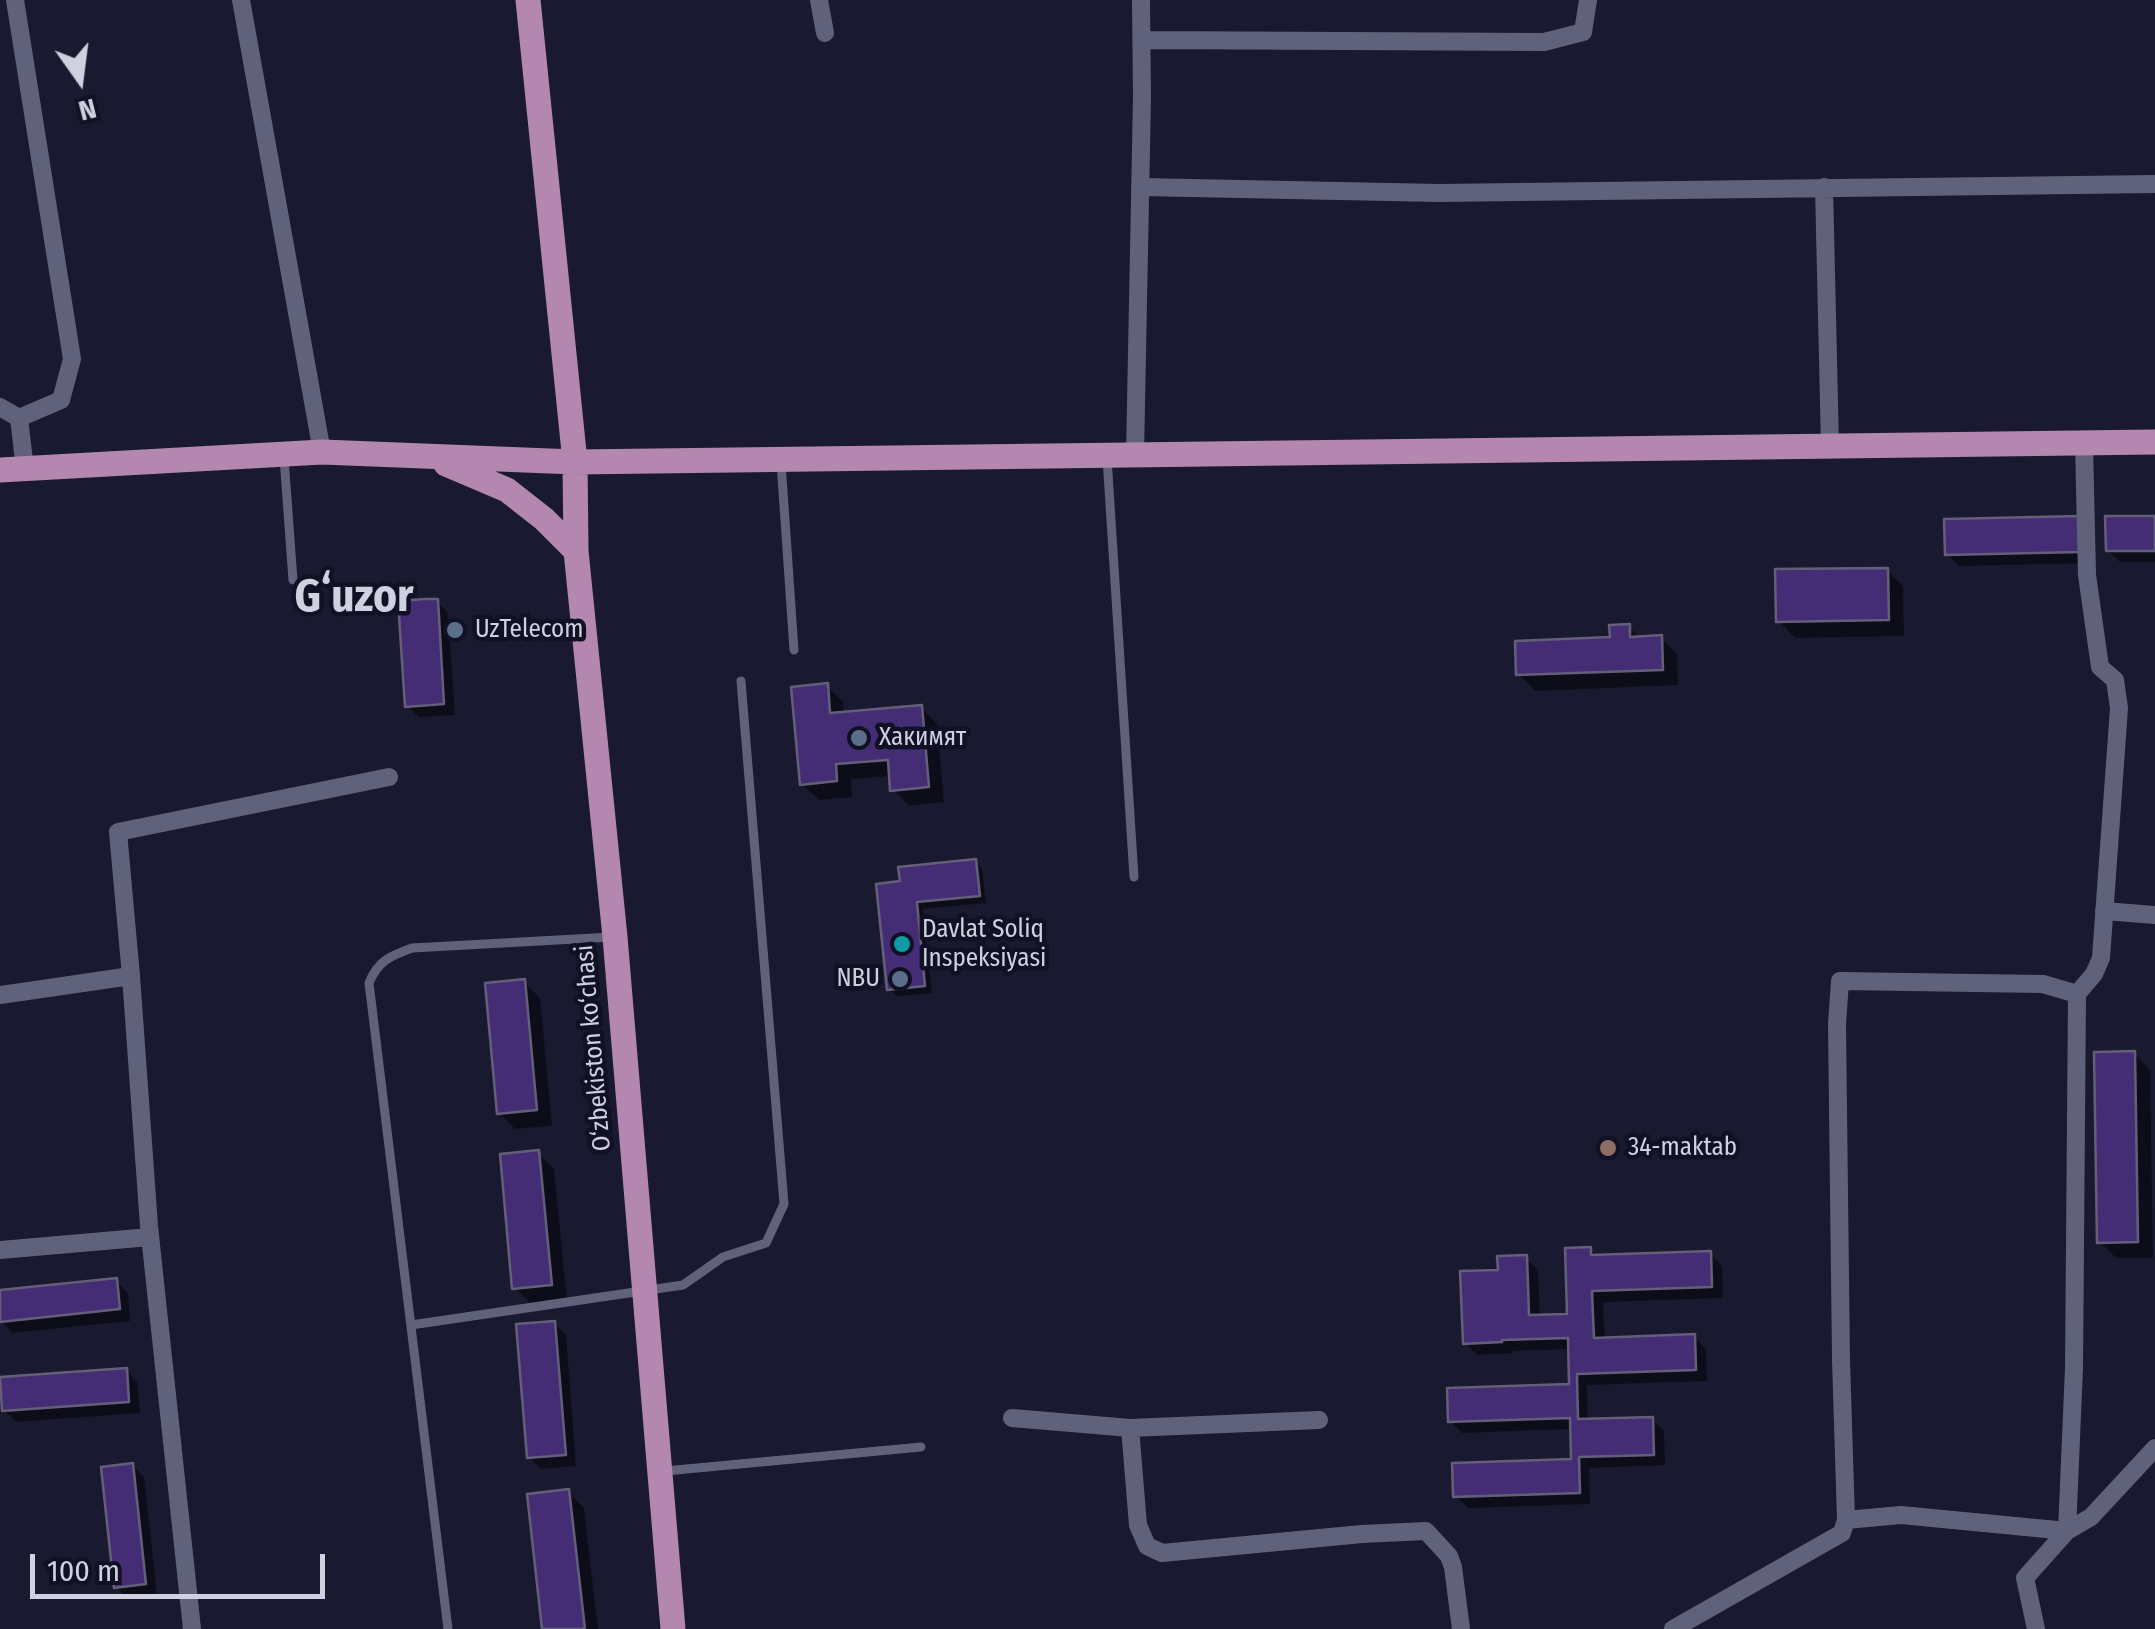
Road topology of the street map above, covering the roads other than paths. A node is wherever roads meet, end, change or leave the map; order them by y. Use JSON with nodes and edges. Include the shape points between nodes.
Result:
{"nodes":[{"id":1,"x":15,"y":0,"type":"edge"},
{"id":2,"x":241,"y":0,"type":"edge"},
{"id":3,"x":528,"y":0,"type":"edge"},
{"id":4,"x":819,"y":0,"type":"edge"},
{"id":5,"x":1141,"y":0,"type":"edge"},
{"id":6,"x":1588,"y":0,"type":"edge"},
{"id":7,"x":826,"y":33,"type":"dead end"},
{"id":8,"x":1142,"y":40,"type":"junction"},
{"id":9,"x":2155,"y":184,"type":"edge"},
{"id":10,"x":1140,"y":187,"type":"junction"},
{"id":11,"x":1824,"y":187,"type":"junction"},
{"id":12,"x":0,"y":407,"type":"edge"},
{"id":13,"x":19,"y":418,"type":"junction"},
{"id":14,"x":2155,"y":442,"type":"edge"},
{"id":15,"x":2084,"y":443,"type":"junction"},
{"id":16,"x":1830,"y":446,"type":"junction"},
{"id":17,"x":322,"y":452,"type":"junction"},
{"id":18,"x":284,"y":455,"type":"junction"},
{"id":19,"x":1135,"y":455,"type":"junction"},
{"id":20,"x":1107,"y":456,"type":"junction"},
{"id":21,"x":427,"y":457,"type":"junction"},
{"id":22,"x":781,"y":460,"type":"junction"},
{"id":23,"x":575,"y":462,"type":"junction"},
{"id":24,"x":13,"y":470,"type":"edge"},
{"id":25,"x":576,"y":551,"type":"junction"},
{"id":26,"x":293,"y":580,"type":"dead end"},
{"id":27,"x":794,"y":650,"type":"dead end"},
{"id":28,"x":741,"y":681,"type":"dead end"},
{"id":29,"x":389,"y":777,"type":"dead end"},
{"id":30,"x":1134,"y":876,"type":"dead end"},
{"id":31,"x":2104,"y":911,"type":"junction"},
{"id":32,"x":2155,"y":914,"type":"edge"},
{"id":33,"x":614,"y":937,"type":"junction"},
{"id":34,"x":131,"y":976,"type":"junction"},
{"id":35,"x":2077,"y":994,"type":"junction"},
{"id":36,"x":0,"y":996,"type":"edge"},
{"id":37,"x":150,"y":1237,"type":"junction"},
{"id":38,"x":0,"y":1250,"type":"edge"},
{"id":39,"x":644,"y":1291,"type":"junction"},
{"id":40,"x":411,"y":1324,"type":"junction"},
{"id":41,"x":1012,"y":1418,"type":"dead end"},
{"id":42,"x":1319,"y":1420,"type":"dead end"},
{"id":43,"x":1130,"y":1428,"type":"junction"},
{"id":44,"x":921,"y":1448,"type":"dead end"},
{"id":45,"x":2155,"y":1448,"type":"edge"},
{"id":46,"x":660,"y":1472,"type":"junction"},
{"id":47,"x":1846,"y":1520,"type":"junction"},
{"id":48,"x":2068,"y":1532,"type":"junction"},
{"id":49,"x":192,"y":1629,"type":"edge"},
{"id":50,"x":448,"y":1629,"type":"edge"},
{"id":51,"x":672,"y":1629,"type":"edge"},
{"id":52,"x":1461,"y":1629,"type":"edge"},
{"id":53,"x":1672,"y":1629,"type":"edge"},
{"id":54,"x":2036,"y":1629,"type":"edge"}],
"edges":[{"from":1,"to":13,"type":"street","via":[[72,359],[62,400]]},
{"from":2,"to":17,"type":"street"},
{"from":3,"to":23,"type":"main road","name":"O‘zbekiston ko‘chasi"},
{"from":4,"to":7,"type":"street"},
{"from":5,"to":8,"type":"street"},
{"from":6,"to":8,"type":"street","via":[[1583,32],[1544,42]]},
{"from":8,"to":10,"type":"street"},
{"from":9,"to":11,"type":"street"},
{"from":10,"to":11,"type":"street"},
{"from":10,"to":19,"type":"street"},
{"from":11,"to":16,"type":"street"},
{"from":12,"to":13,"type":"street"},
{"from":13,"to":24,"type":"street"},
{"from":14,"to":15,"type":"main road"},
{"from":15,"to":16,"type":"main road"},
{"from":15,"to":31,"type":"street","via":[[2086,575],[2100,667],[2115,680],[2119,708]]},
{"from":16,"to":19,"type":"main road"},
{"from":17,"to":18,"type":"main road"},
{"from":17,"to":21,"type":"main road"},
{"from":18,"to":24,"type":"main road"},
{"from":18,"to":26,"type":"lane"},
{"from":19,"to":20,"type":"main road"},
{"from":20,"to":22,"type":"main road"},
{"from":20,"to":30,"type":"lane"},
{"from":21,"to":23,"type":"main road"},
{"from":21,"to":25,"type":"main road","via":[[507,490]]},
{"from":22,"to":23,"type":"main road"},
{"from":22,"to":27,"type":"lane"},
{"from":23,"to":25,"type":"main road","name":"O‘zbekiston ko‘chasi"},
{"from":25,"to":33,"type":"main road","name":"O‘zbekiston ko‘chasi"},
{"from":28,"to":39,"type":"lane","via":[[784,1204],[766,1243],[723,1257],[683,1285]]},
{"from":29,"to":34,"type":"street","via":[[118,832]]},
{"from":31,"to":32,"type":"street"},
{"from":31,"to":35,"type":"street","via":[[2101,958]]},
{"from":33,"to":39,"type":"main road","name":"O‘zbekiston ko‘chasi"},
{"from":33,"to":40,"type":"lane","via":[[412,948],[374,970],[368,984]]},
{"from":34,"to":36,"type":"street"},
{"from":34,"to":37,"type":"street"},
{"from":35,"to":47,"type":"street","via":[[2043,984],[1840,982]]},
{"from":35,"to":48,"type":"street"},
{"from":37,"to":38,"type":"street"},
{"from":37,"to":49,"type":"street"},
{"from":39,"to":40,"type":"lane"},
{"from":39,"to":46,"type":"main road","name":"O‘zbekiston ko‘chasi"},
{"from":40,"to":50,"type":"lane"},
{"from":41,"to":43,"type":"street"},
{"from":42,"to":43,"type":"street"},
{"from":43,"to":52,"type":"street","via":[[1138,1525],[1147,1546],[1162,1552],[1426,1531],[1454,1567]]},
{"from":44,"to":46,"type":"lane"},
{"from":45,"to":48,"type":"street","via":[[2091,1518]]},
{"from":46,"to":51,"type":"main road","name":"O‘zbekiston ko‘chasi"},
{"from":47,"to":48,"type":"street","via":[[1901,1515]]},
{"from":47,"to":53,"type":"street","via":[[1842,1533]]},
{"from":48,"to":54,"type":"street","via":[[2025,1578]]}]}
